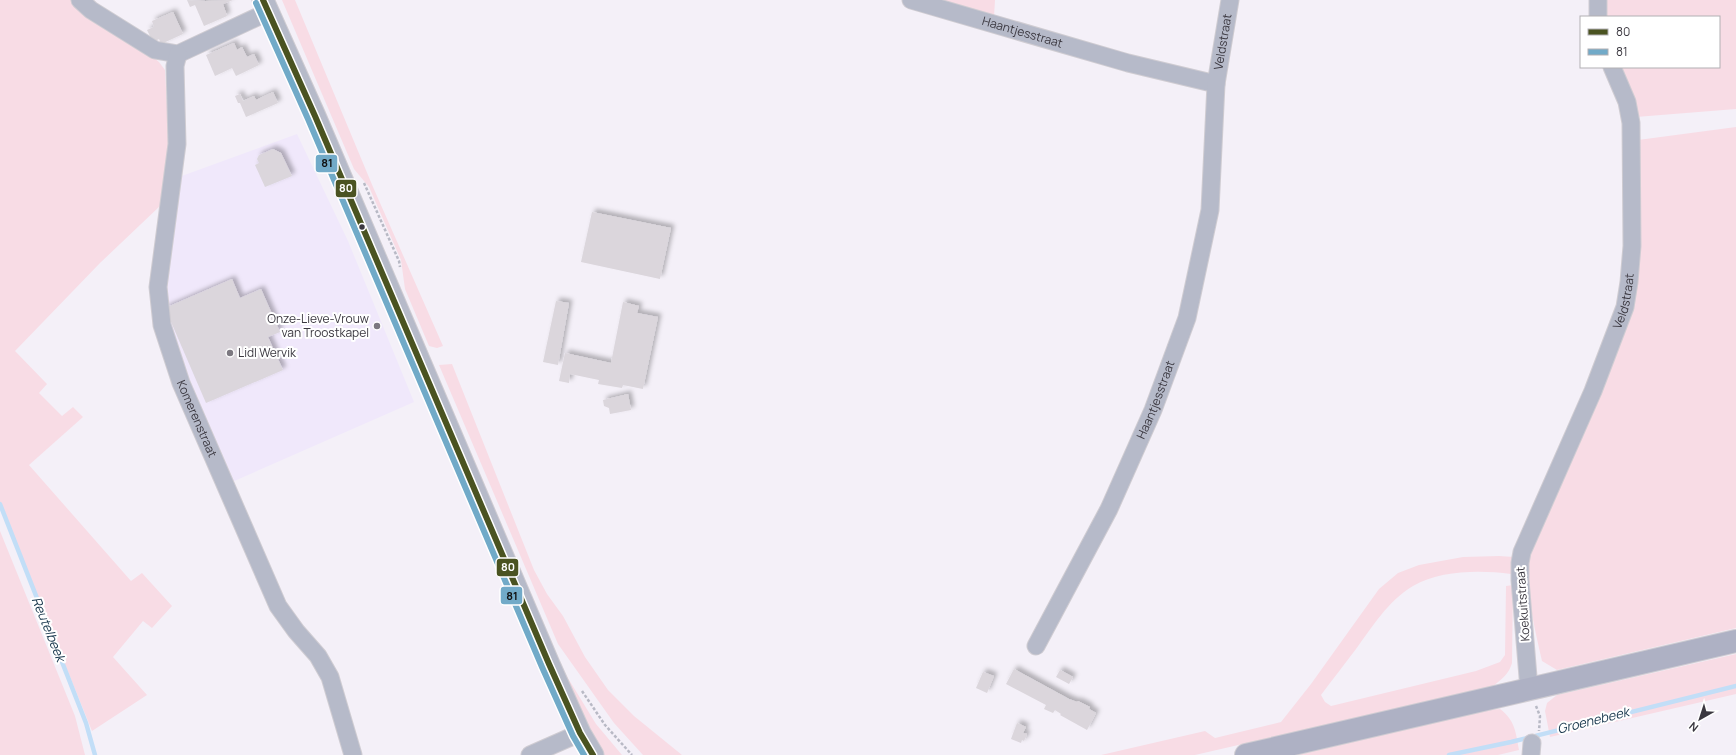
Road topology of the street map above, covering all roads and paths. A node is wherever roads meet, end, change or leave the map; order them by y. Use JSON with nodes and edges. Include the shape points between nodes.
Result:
{"nodes":[{"id":1,"x":80,"y":0,"type":"edge"},
{"id":2,"x":911,"y":0,"type":"edge"},
{"id":3,"x":1230,"y":0,"type":"edge"},
{"id":4,"x":1598,"y":0,"type":"edge"},
{"id":5,"x":265,"y":6,"type":"edge"},
{"id":6,"x":1598,"y":16,"type":"edge"},
{"id":7,"x":178,"y":54,"type":"junction"},
{"id":8,"x":1134,"y":65,"type":"joint"},
{"id":9,"x":1612,"y":68,"type":"edge"},
{"id":10,"x":1216,"y":84,"type":"junction"},
{"id":11,"x":1214,"y":134,"type":"joint"},
{"id":12,"x":1535,"y":521,"type":"joint"},
{"id":13,"x":1736,"y":641,"type":"edge"},
{"id":14,"x":1036,"y":646,"type":"dead end"},
{"id":15,"x":579,"y":686,"type":"dead end"},
{"id":16,"x":1529,"y":689,"type":"junction"},
{"id":17,"x":586,"y":746,"type":"edge"},
{"id":18,"x":1531,"y":749,"type":"edge"},
{"id":19,"x":353,"y":755,"type":"edge"},
{"id":20,"x":530,"y":755,"type":"edge"},
{"id":21,"x":632,"y":755,"type":"edge"},
{"id":22,"x":1246,"y":755,"type":"edge"}],
"edges":[{"from":1,"to":7,"type":"street","via":[[91,10],[154,50]]},
{"from":2,"to":8,"type":"street","name":"Haantjesstraat"},
{"from":3,"to":10,"type":"street","name":"Veldstraat"},
{"from":4,"to":6,"type":"street"},
{"from":5,"to":7,"type":"street"},
{"from":5,"to":17,"type":"street","via":[[318,123]]},
{"from":7,"to":19,"type":"street","name":"Komerenstraat","via":[[175,66],[177,144],[158,287],[162,325],[180,383],[278,606],[318,656],[330,677]]},
{"from":8,"to":10,"type":"street","name":"Veldstraat"},
{"from":9,"to":12,"type":"street","name":"Veldstraat","via":[[1627,102],[1631,123],[1632,246],[1629,282],[1624,307],[1593,391]]},
{"from":10,"to":11,"type":"street","name":"Veldstraat"},
{"from":11,"to":14,"type":"street","name":"Haantjesstraat","via":[[1210,210],[1187,318],[1153,410],[1109,508]]},
{"from":12,"to":16,"type":"street","name":"Koekuitstraat","via":[[1520,563]]},
{"from":13,"to":16,"type":"main road"},
{"from":15,"to":21,"type":"path","via":[[605,725]]},
{"from":16,"to":18,"type":"path","via":[[1540,716],[1538,740]]},
{"from":16,"to":22,"type":"main road"},
{"from":17,"to":20,"type":"street"}]}
